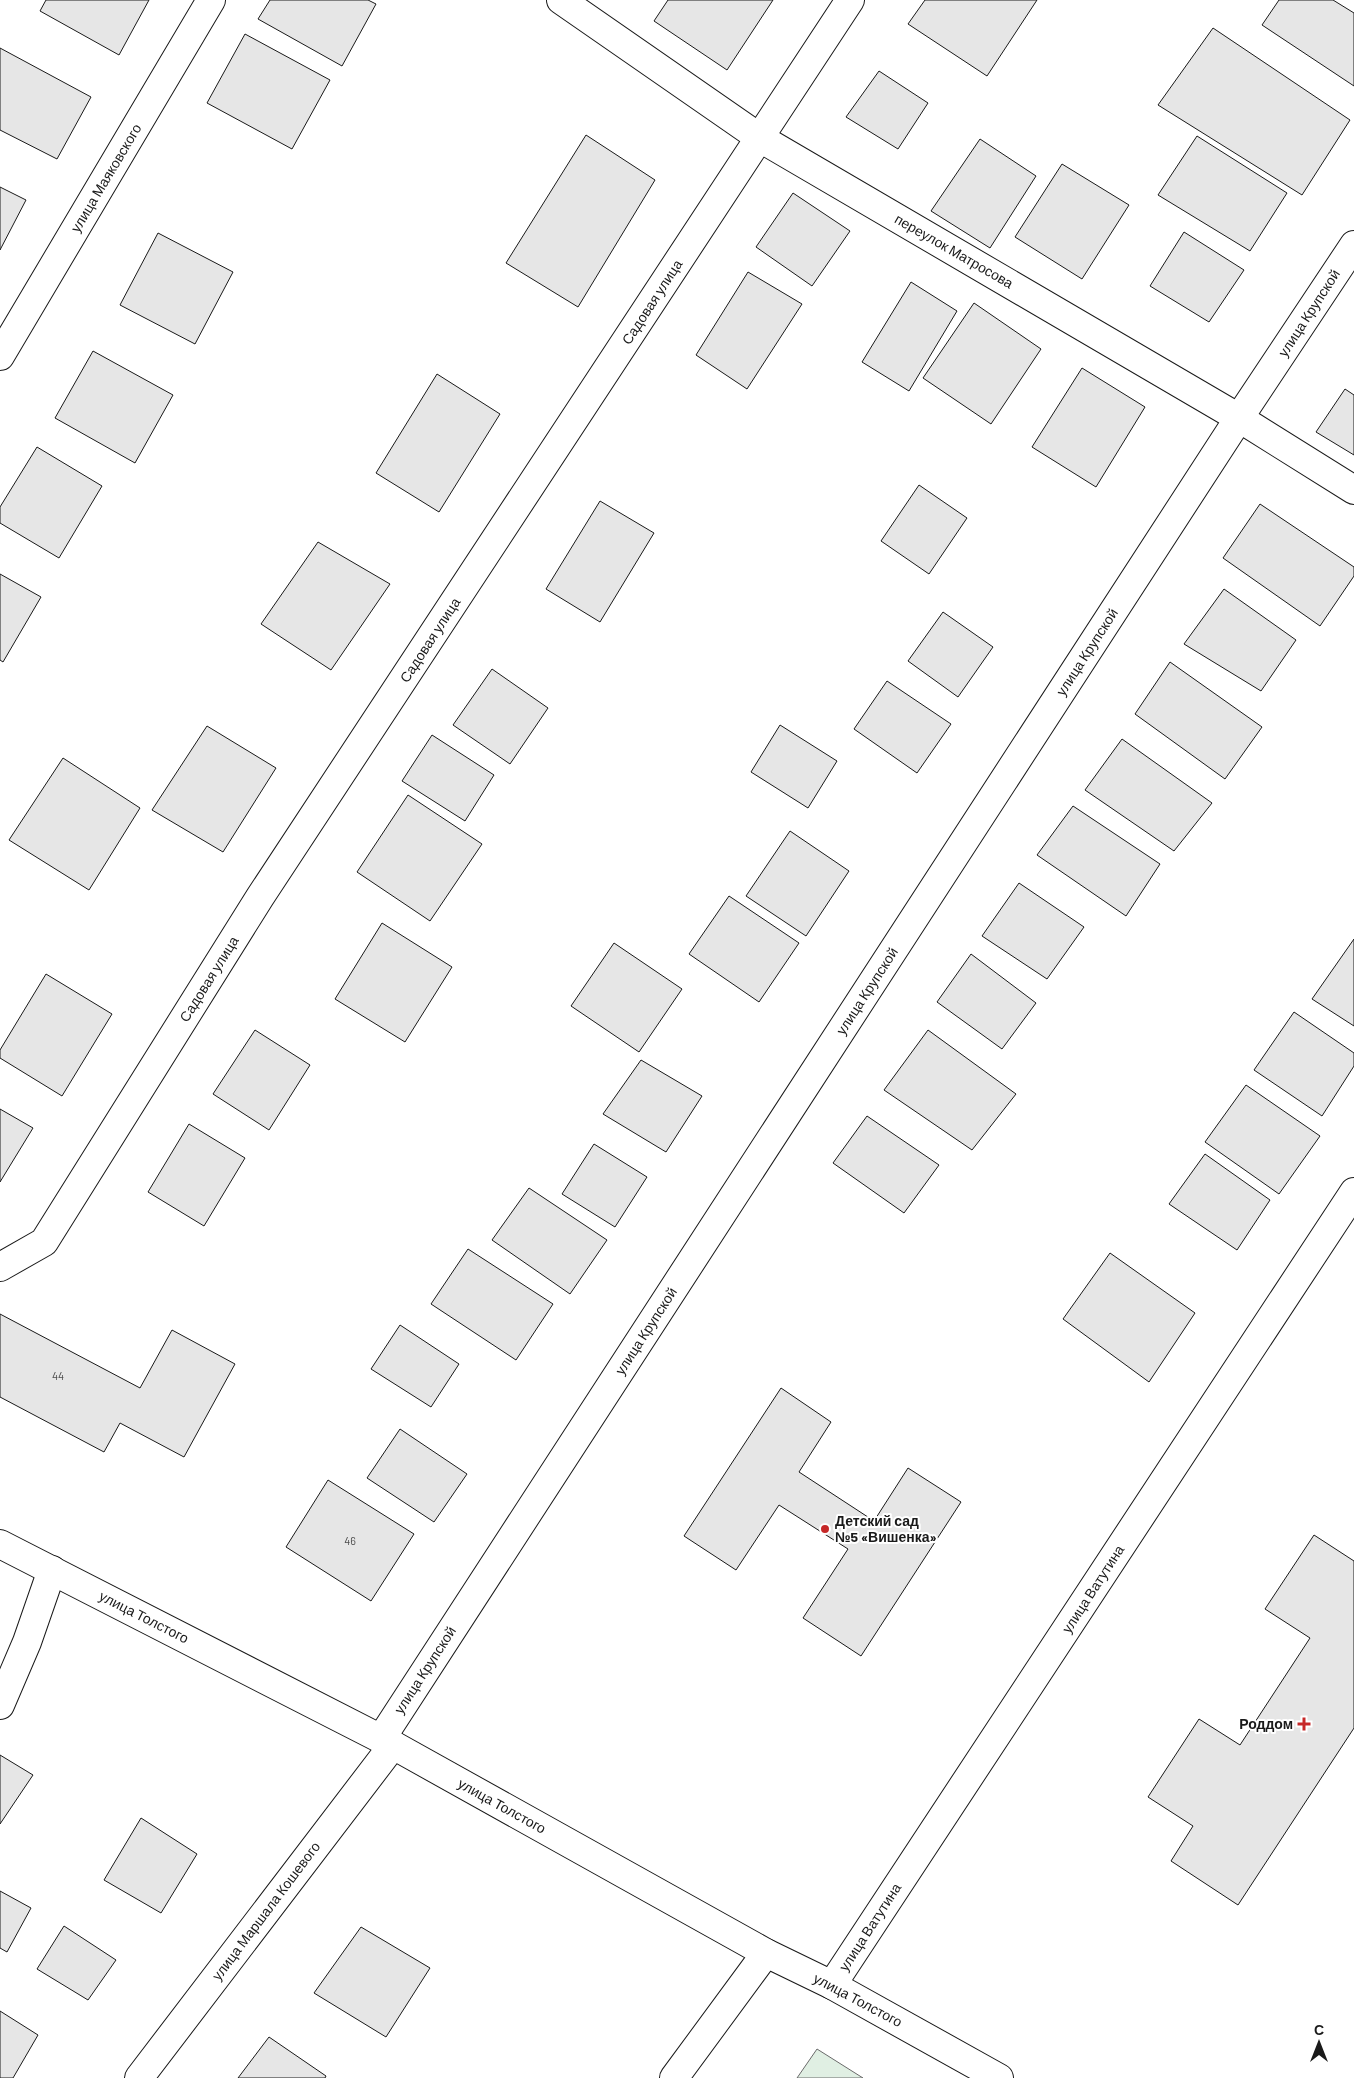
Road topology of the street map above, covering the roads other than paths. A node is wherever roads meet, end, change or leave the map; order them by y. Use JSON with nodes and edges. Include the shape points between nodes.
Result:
{"nodes":[{"id":1,"x":211,"y":0,"type":"edge"},
{"id":2,"x":561,"y":0,"type":"edge"},
{"id":3,"x":850,"y":0,"type":"edge"},
{"id":4,"x":760,"y":138,"type":"junction"},
{"id":5,"x":1354,"y":244,"type":"edge"},
{"id":6,"x":0,"y":356,"type":"edge"},
{"id":7,"x":1239,"y":418,"type":"junction"},
{"id":8,"x":1354,"y":490,"type":"edge"},
{"id":9,"x":1354,"y":1192,"type":"edge"},
{"id":10,"x":0,"y":1267,"type":"edge"},
{"id":11,"x":0,"y":1544,"type":"edge"},
{"id":12,"x":52,"y":1570,"type":"junction"},
{"id":13,"x":0,"y":1705,"type":"edge"},
{"id":14,"x":387,"y":1742,"type":"junction"},
{"id":15,"x":766,"y":1953,"type":"junction"},
{"id":16,"x":832,"y":1985,"type":"junction"},
{"id":17,"x":139,"y":2078,"type":"edge"},
{"id":18,"x":674,"y":2078,"type":"edge"},
{"id":19,"x":999,"y":2078,"type":"edge"}],
"edges":[{"from":1,"to":6,"type":"street","name":"улица Маяковского"},
{"from":2,"to":4,"type":"street","name":"переулок Матросова"},
{"from":3,"to":4,"type":"street","name":"Садовая улица"},
{"from":4,"to":7,"type":"street","name":"переулок Матросова"},
{"from":4,"to":10,"type":"street","name":"Садовая улица","via":[[260,897],[44,1242]]},
{"from":5,"to":7,"type":"street","name":"улица Крупской"},
{"from":7,"to":8,"type":"street","name":"переулок Матросова"},
{"from":7,"to":14,"type":"street","name":"улица Крупской"},
{"from":9,"to":16,"type":"street","name":"улица Ватутина"},
{"from":11,"to":12,"type":"street","name":"улица Толстого"},
{"from":12,"to":13,"type":"street","via":[[27,1642]]},
{"from":12,"to":14,"type":"street","name":"улица Толстого"},
{"from":14,"to":15,"type":"street","name":"улица Толстого"},
{"from":14,"to":17,"type":"street","name":"улица Маршала Кошевого"},
{"from":15,"to":16,"type":"street","name":"улица Толстого"},
{"from":15,"to":18,"type":"street"},
{"from":16,"to":19,"type":"street","name":"улица Толстого"}]}
